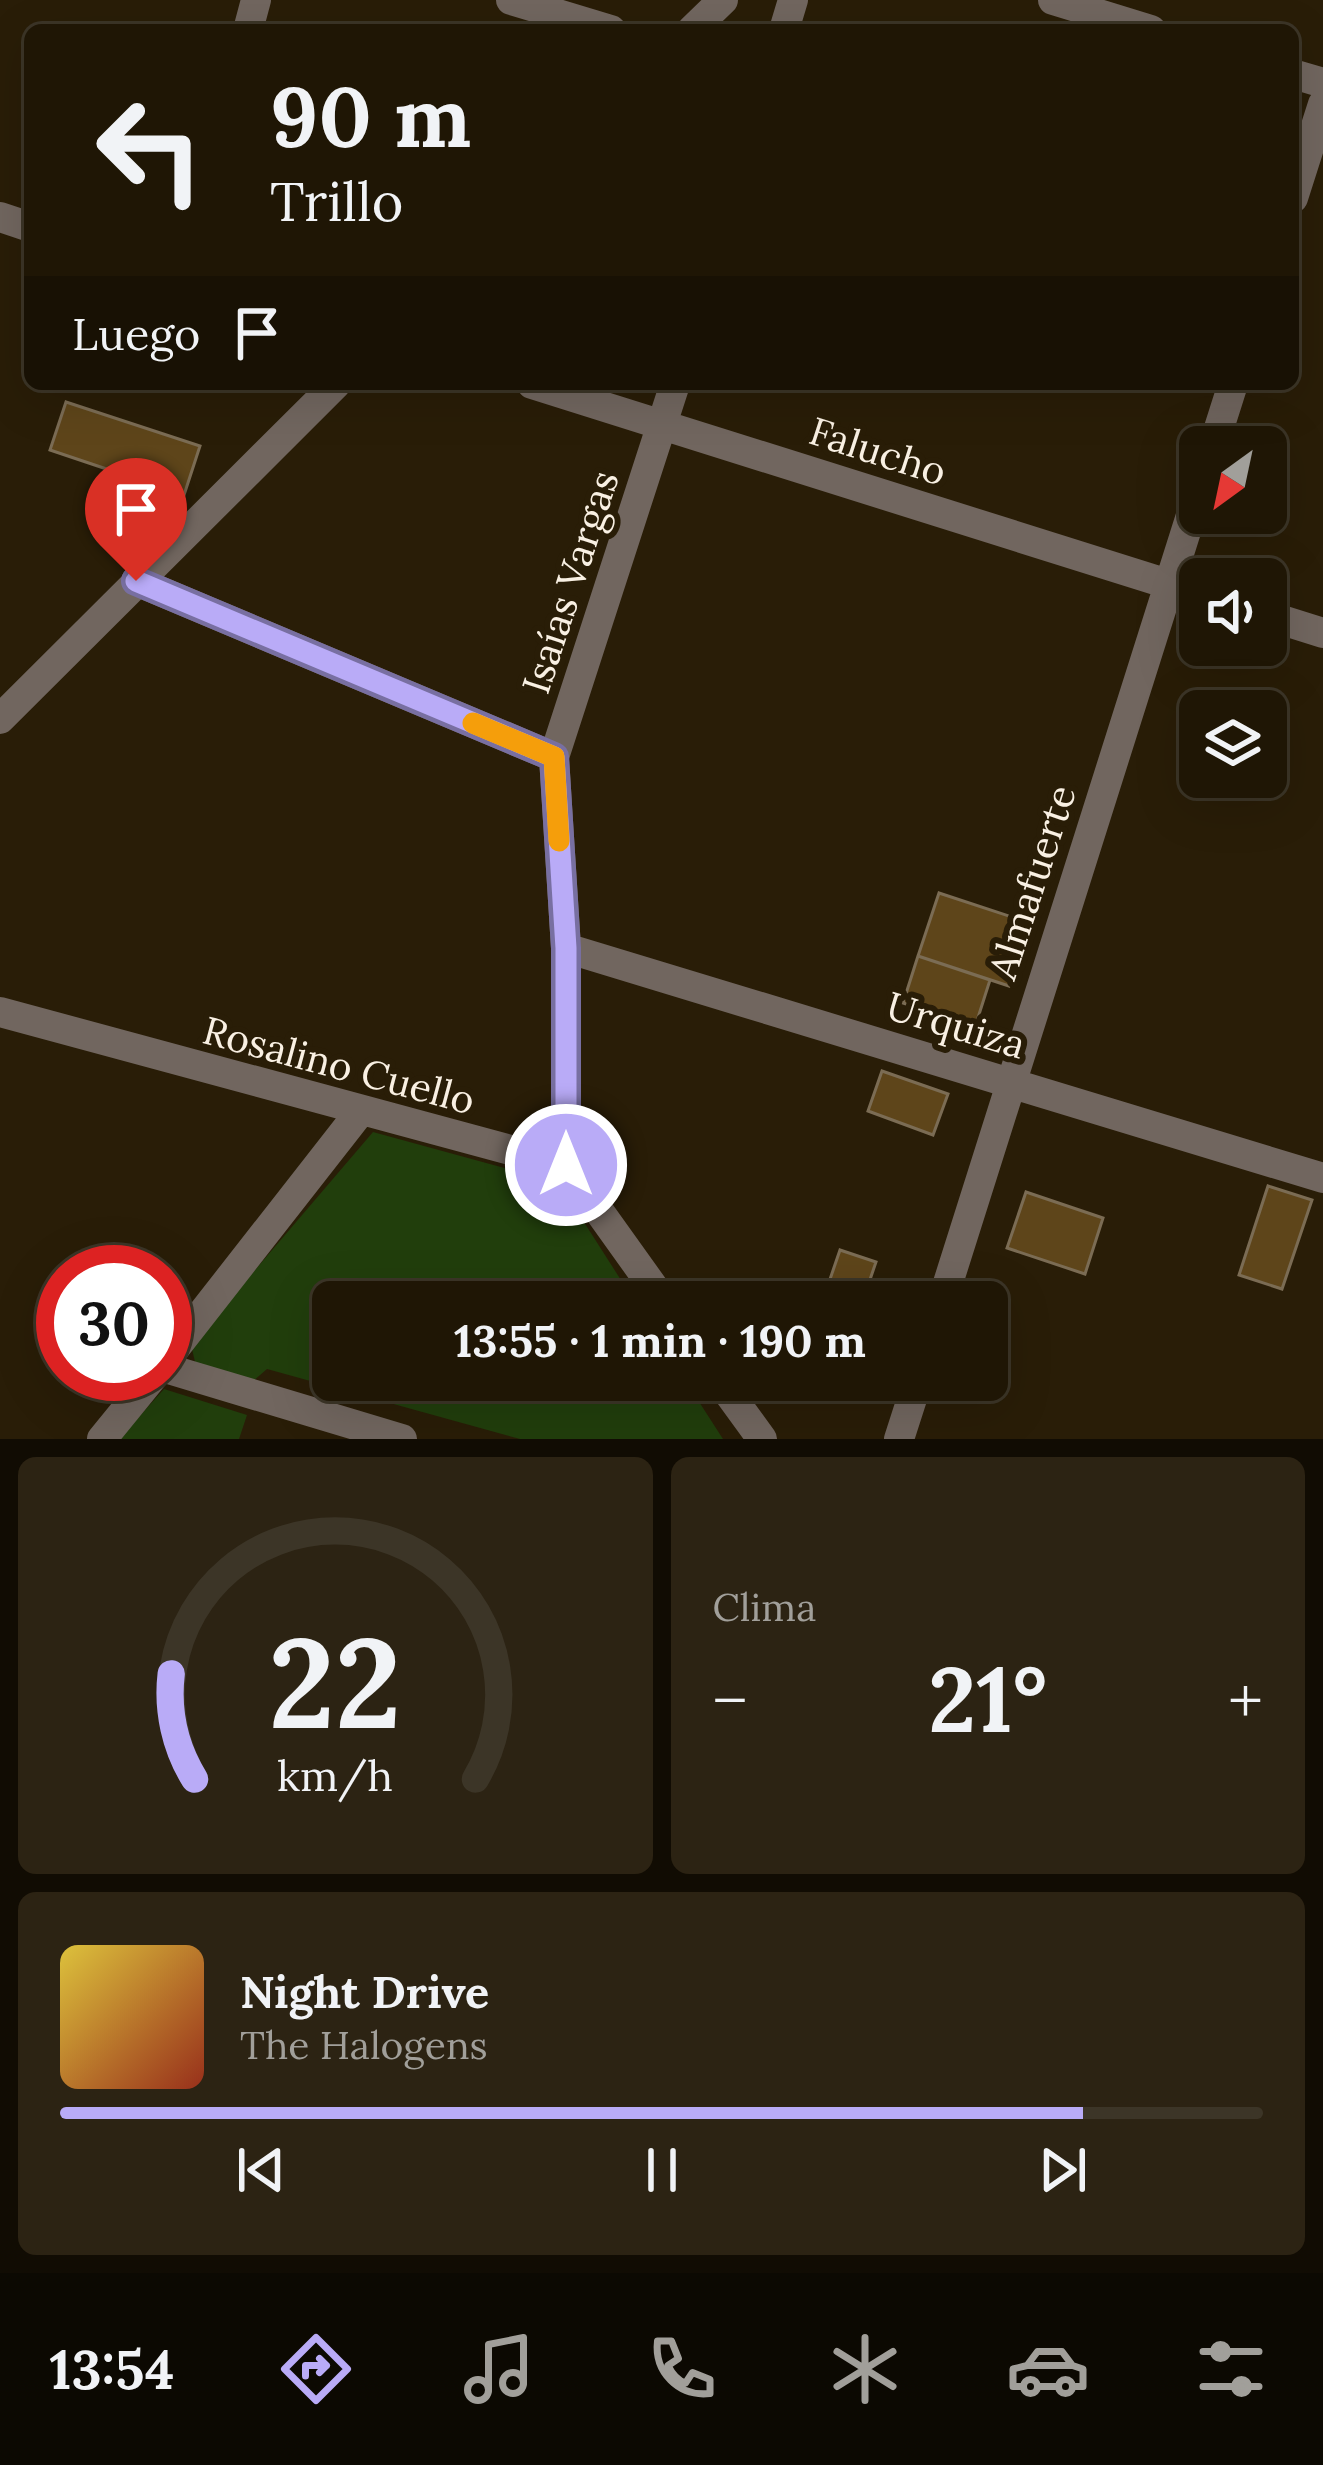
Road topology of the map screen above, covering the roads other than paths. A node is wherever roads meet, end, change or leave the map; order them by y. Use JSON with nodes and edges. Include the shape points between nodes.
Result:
{"nodes":[{"id":1,"x":511,"y":0,"type":"edge"},
{"id":2,"x":723,"y":0,"type":"edge"},
{"id":3,"x":1053,"y":0,"type":"edge"},
{"id":4,"x":591,"y":24,"type":"edge"},
{"id":5,"x":698,"y":24,"type":"edge"},
{"id":6,"x":1131,"y":24,"type":"edge"},
{"id":7,"x":1323,"y":104,"type":"edge"},
{"id":8,"x":1299,"y":179,"type":"edge"},
{"id":9,"x":330,"y":390,"type":"edge"},
{"id":10,"x":552,"y":390,"type":"edge"},
{"id":11,"x":672,"y":390,"type":"edge"},
{"id":12,"x":1231,"y":390,"type":"edge"},
{"id":13,"x":662,"y":423,"type":"junction"},
{"id":14,"x":1220,"y":426,"type":"edge"},
{"id":15,"x":1185,"y":534,"type":"edge"},
{"id":16,"x":136,"y":581,"type":"junction"},
{"id":17,"x":1169,"y":584,"type":"junction"},
{"id":18,"x":1179,"y":587,"type":"edge"},
{"id":19,"x":1287,"y":622,"type":"edge"},
{"id":20,"x":1323,"y":633,"type":"edge"},
{"id":21,"x":0,"y":718,"type":"edge"},
{"id":22,"x":554,"y":757,"type":"junction"},
{"id":23,"x":566,"y":948,"type":"junction"},
{"id":24,"x":0,"y":1012,"type":"edge"},
{"id":25,"x":1010,"y":1082,"type":"junction"},
{"id":26,"x":359,"y":1113,"type":"junction"},
{"id":27,"x":566,"y":1165,"type":"junction"},
{"id":28,"x":1323,"y":1178,"type":"edge"},
{"id":29,"x":649,"y":1281,"type":"edge"},
{"id":30,"x":948,"y":1281,"type":"edge"},
{"id":31,"x":192,"y":1330,"type":"edge"},
{"id":32,"x":192,"y":1373,"type":"edge"},
{"id":33,"x":133,"y":1401,"type":"edge"},
{"id":34,"x":734,"y":1401,"type":"edge"},
{"id":35,"x":911,"y":1401,"type":"edge"},
{"id":36,"x":102,"y":1439,"type":"edge"},
{"id":37,"x":402,"y":1439,"type":"edge"},
{"id":38,"x":762,"y":1439,"type":"edge"},
{"id":39,"x":899,"y":1439,"type":"edge"}],
"edges":[{"from":1,"to":4,"type":"street"},
{"from":2,"to":5,"type":"street"},
{"from":3,"to":6,"type":"street"},
{"from":7,"to":8,"type":"street"},
{"from":9,"to":16,"type":"street"},
{"from":10,"to":13,"type":"street","name":"Falucho"},
{"from":11,"to":13,"type":"street","name":"Isaías Vargas"},
{"from":12,"to":14,"type":"street"},
{"from":13,"to":17,"type":"street","name":"Falucho"},
{"from":13,"to":22,"type":"street","name":"Isaías Vargas"},
{"from":15,"to":17,"type":"street","name":"Almafuerte"},
{"from":16,"to":21,"type":"street"},
{"from":16,"to":22,"type":"street"},
{"from":17,"to":18,"type":"street","name":"Falucho"},
{"from":17,"to":25,"type":"street","name":"Almafuerte"},
{"from":19,"to":20,"type":"street"},
{"from":22,"to":23,"type":"street","name":"Isaías Vargas"},
{"from":23,"to":25,"type":"street","name":"Urquiza"},
{"from":23,"to":27,"type":"street","name":"Isaías Vargas"},
{"from":24,"to":26,"type":"street","name":"Rosalino Cuello"},
{"from":25,"to":28,"type":"street","name":"Urquiza"},
{"from":25,"to":30,"type":"street","name":"Almafuerte"},
{"from":26,"to":27,"type":"street","name":"Rosalino Cuello"},
{"from":26,"to":31,"type":"street"},
{"from":27,"to":29,"type":"street"},
{"from":32,"to":37,"type":"street"},
{"from":33,"to":36,"type":"street"},
{"from":34,"to":38,"type":"street"},
{"from":35,"to":39,"type":"street"}]}
